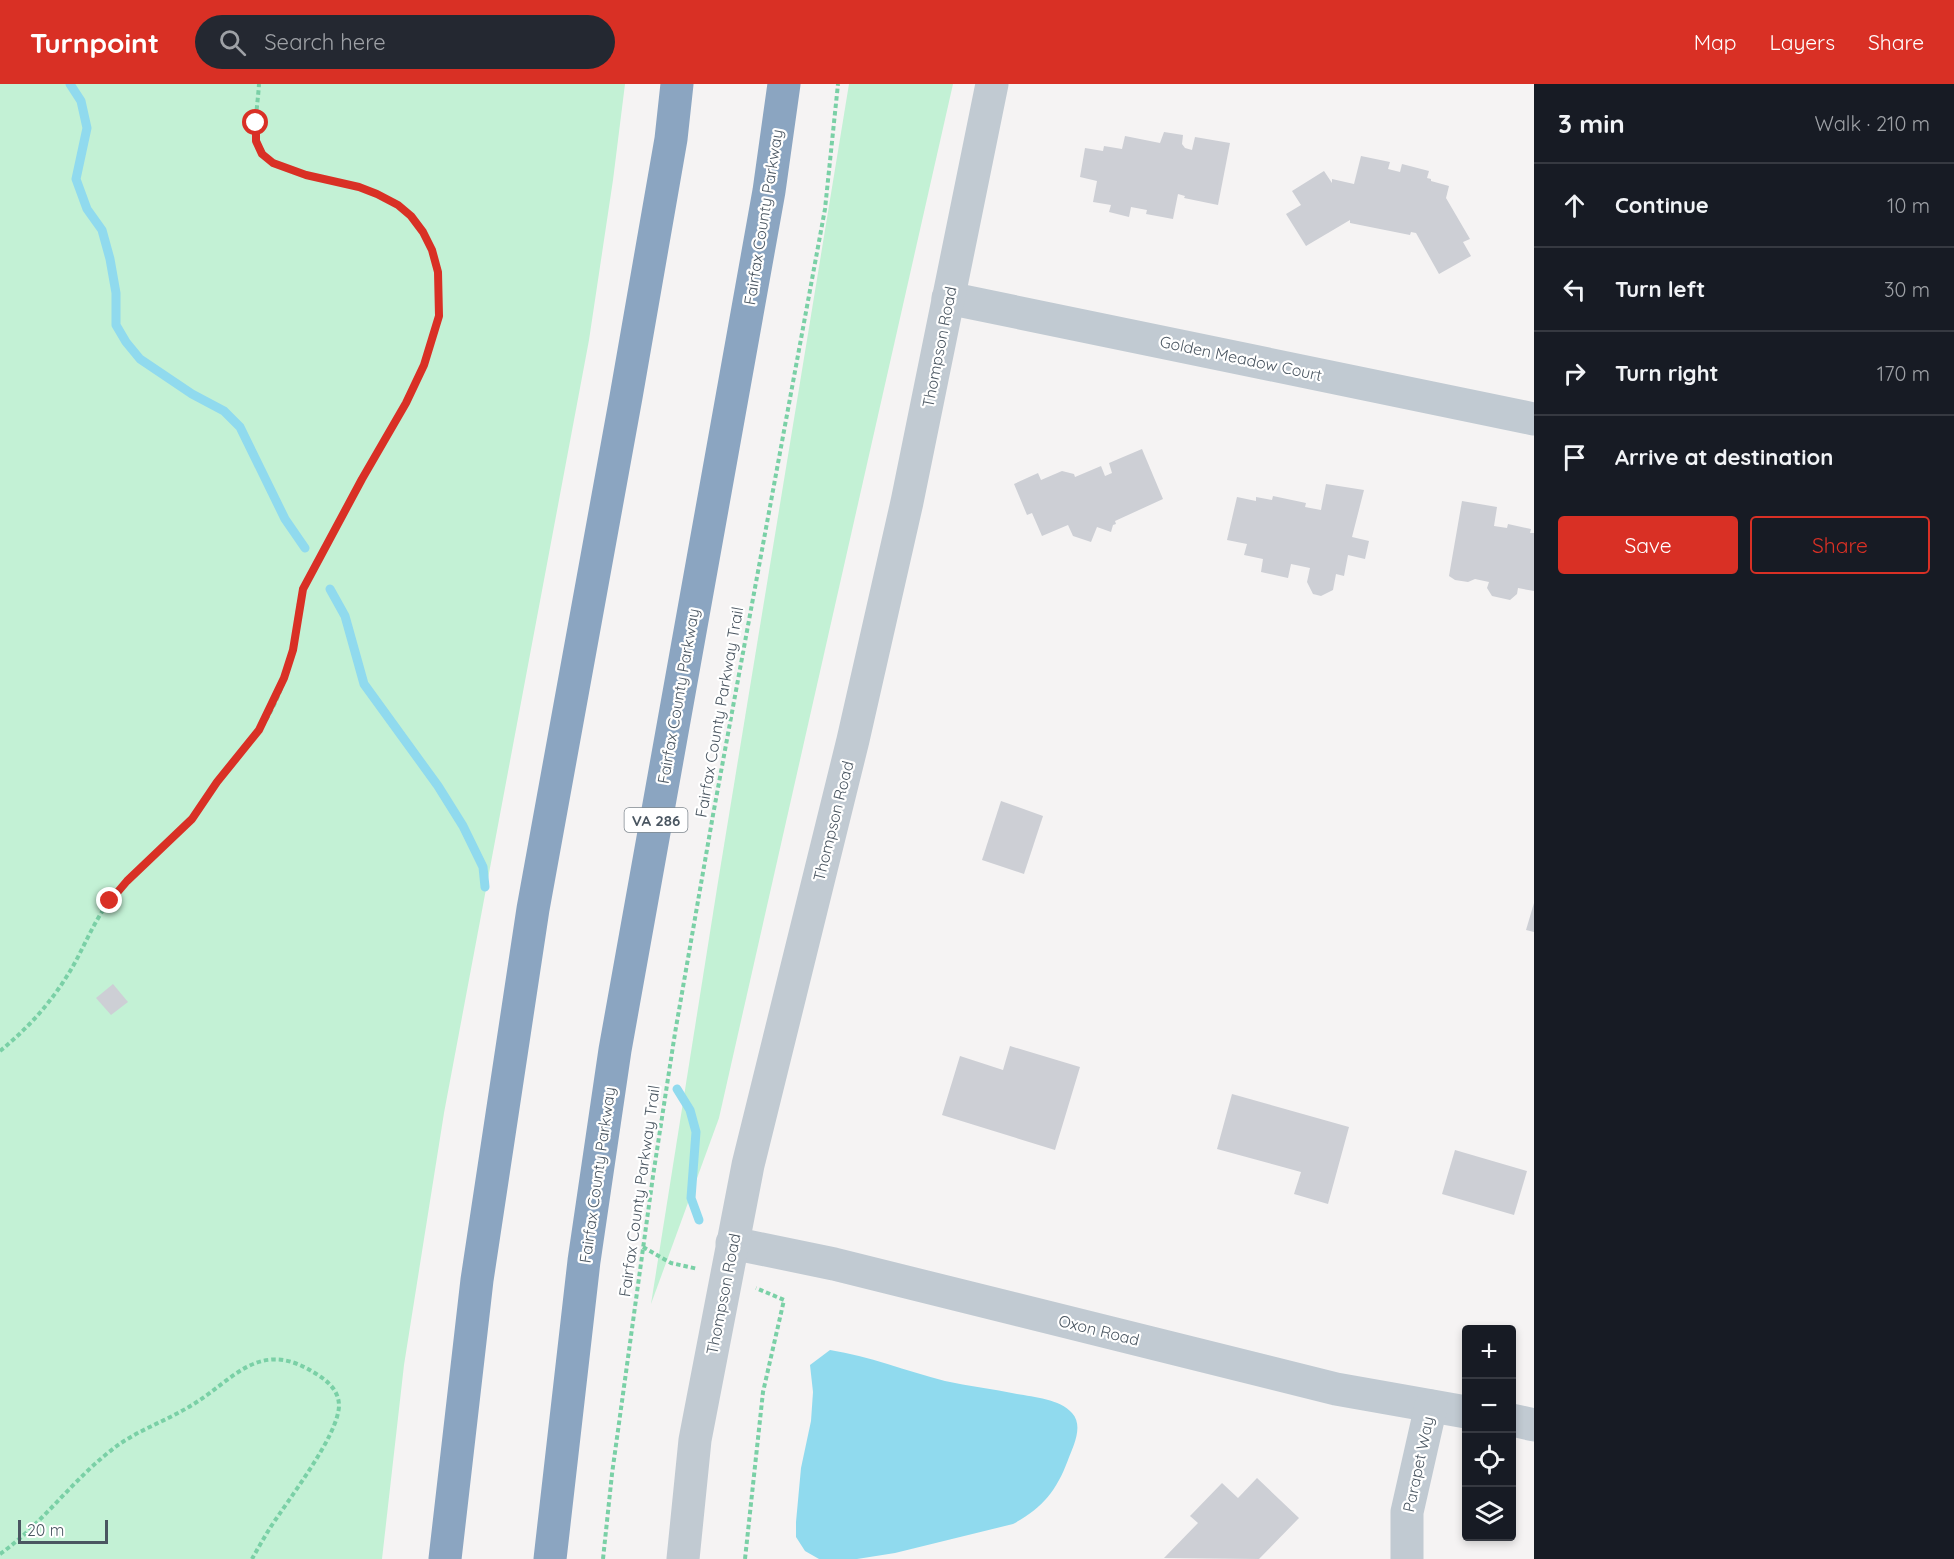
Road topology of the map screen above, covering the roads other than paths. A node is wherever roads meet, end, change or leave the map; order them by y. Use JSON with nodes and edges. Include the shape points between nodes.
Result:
{"nodes":[{"id":1,"x":677,"y":84,"type":"edge"},
{"id":2,"x":784,"y":84,"type":"edge"},
{"id":3,"x":992,"y":84,"type":"edge"},
{"id":4,"x":948,"y":298,"type":"junction"},
{"id":5,"x":1534,"y":419,"type":"edge"},
{"id":6,"x":732,"y":1243,"type":"junction"},
{"id":7,"x":1431,"y":1406,"type":"junction"},
{"id":8,"x":1462,"y":1411,"type":"edge"},
{"id":9,"x":1516,"y":1421,"type":"edge"},
{"id":10,"x":1534,"y":1425,"type":"edge"},
{"id":11,"x":445,"y":1559,"type":"edge"},
{"id":12,"x":550,"y":1559,"type":"edge"},
{"id":13,"x":682,"y":1559,"type":"edge"},
{"id":14,"x":1407,"y":1559,"type":"edge"}],
"edges":[{"from":1,"to":11,"type":"highway","via":[[671,139],[533,909],[477,1280]]},
{"from":2,"to":12,"type":"highway","name":"Fairfax County Parkway","number":"VA 286","via":[[769,191],[615,1050],[583,1271]]},
{"from":3,"to":4,"type":"street","name":"Thompson Road"},
{"from":4,"to":5,"type":"street","name":"Golden Meadow Court"},
{"from":4,"to":6,"type":"street","name":"Thompson Road","via":[[856,729]]},
{"from":6,"to":7,"type":"street","name":"Oxon Road","via":[[834,1264],[1336,1389]]},
{"from":6,"to":13,"type":"street","name":"Thompson Road","via":[[695,1440]]},
{"from":7,"to":8,"type":"street","name":"Oxon Road"},
{"from":7,"to":14,"type":"street","name":"Parapet Way","via":[[1407,1512]]},
{"from":9,"to":10,"type":"street"}]}
